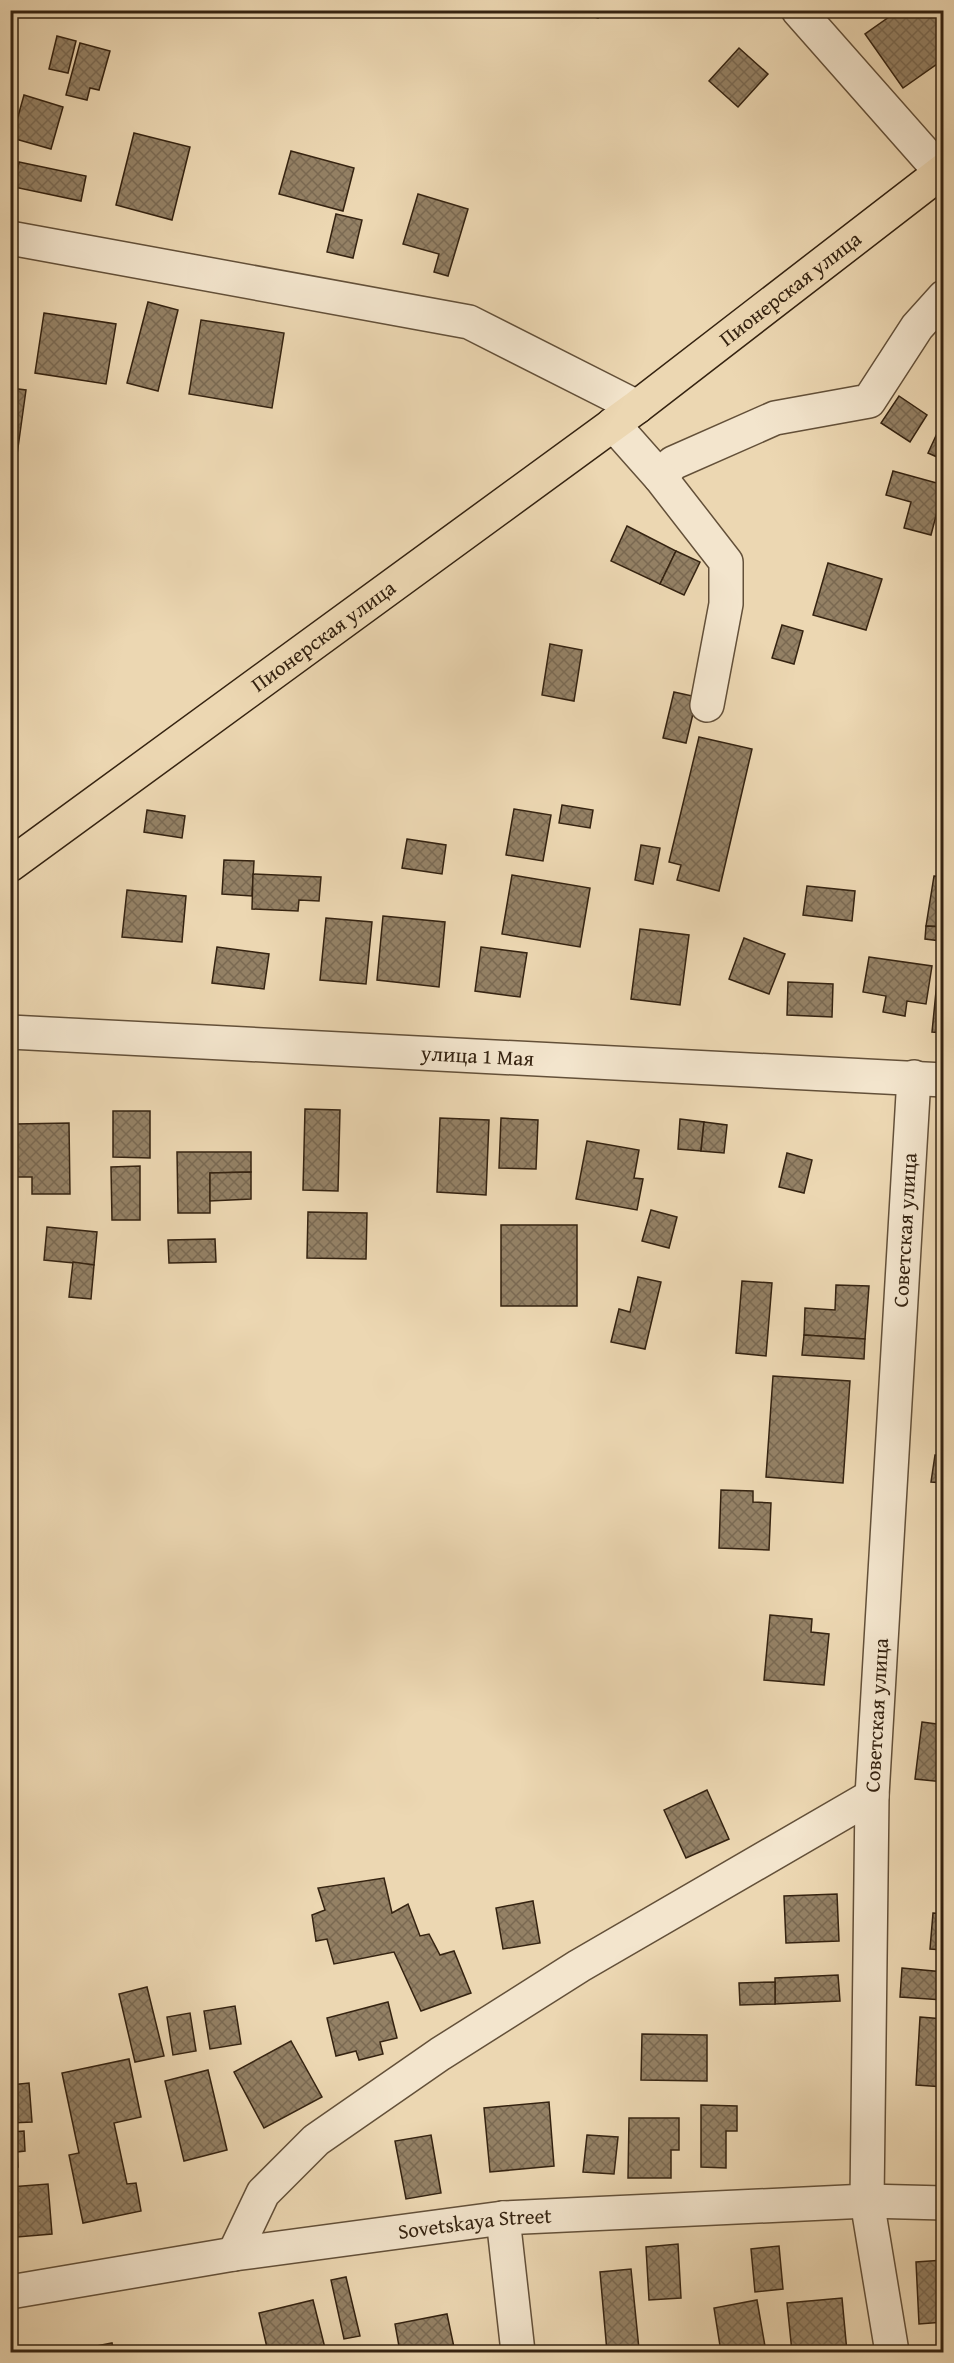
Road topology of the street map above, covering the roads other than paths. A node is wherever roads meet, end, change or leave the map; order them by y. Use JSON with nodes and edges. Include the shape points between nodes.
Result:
{"nodes":[{"id":1,"x":798,"y":10,"type":"edge"},
{"id":2,"x":942,"y":171,"type":"edge"},
{"id":3,"x":10,"y":238,"type":"edge"},
{"id":4,"x":944,"y":297,"type":"edge"},
{"id":5,"x":625,"y":415,"type":"junction"},
{"id":6,"x":660,"y":477,"type":"junction"},
{"id":7,"x":707,"y":705,"type":"dead end"},
{"id":8,"x":10,"y":865,"type":"edge"},
{"id":9,"x":10,"y":1032,"type":"edge"},
{"id":10,"x":929,"y":1078,"type":"edge"},
{"id":11,"x":872,"y":1796,"type":"junction"},
{"id":12,"x":867,"y":2201,"type":"junction"},
{"id":13,"x":944,"y":2203,"type":"edge"},
{"id":14,"x":503,"y":2218,"type":"junction"},
{"id":15,"x":234,"y":2254,"type":"junction"},
{"id":16,"x":10,"y":2292,"type":"edge"},
{"id":17,"x":518,"y":2352,"type":"edge"},
{"id":18,"x":892,"y":2352,"type":"edge"}],
"edges":[{"from":1,"to":2,"type":"street"},
{"from":2,"to":5,"type":"main road","name":"Пионерская улица"},
{"from":3,"to":5,"type":"street","via":[[469,322]]},
{"from":4,"to":6,"type":"street","via":[[917,327],[869,401],[775,418],[673,463]]},
{"from":5,"to":6,"type":"street"},
{"from":5,"to":8,"type":"main road","name":"Пионерская улица"},
{"from":6,"to":7,"type":"street","via":[[726,562],[726,604]]},
{"from":9,"to":10,"type":"street","name":"улица 1 Мая"},
{"from":10,"to":11,"type":"street","name":"Советская улица"},
{"from":11,"to":12,"type":"street","name":"Советская улица"},
{"from":11,"to":15,"type":"street","via":[[579,1965],[316,2140],[263,2193]]},
{"from":12,"to":13,"type":"street","name":"Sovetskaya Street"},
{"from":12,"to":14,"type":"street","name":"Sovetskaya Street"},
{"from":12,"to":18,"type":"street","name":"Советская улица"},
{"from":14,"to":15,"type":"street","name":"Sovetskaya Street"},
{"from":14,"to":17,"type":"street"},
{"from":15,"to":16,"type":"street","name":"Sovetskaya Street"}]}
